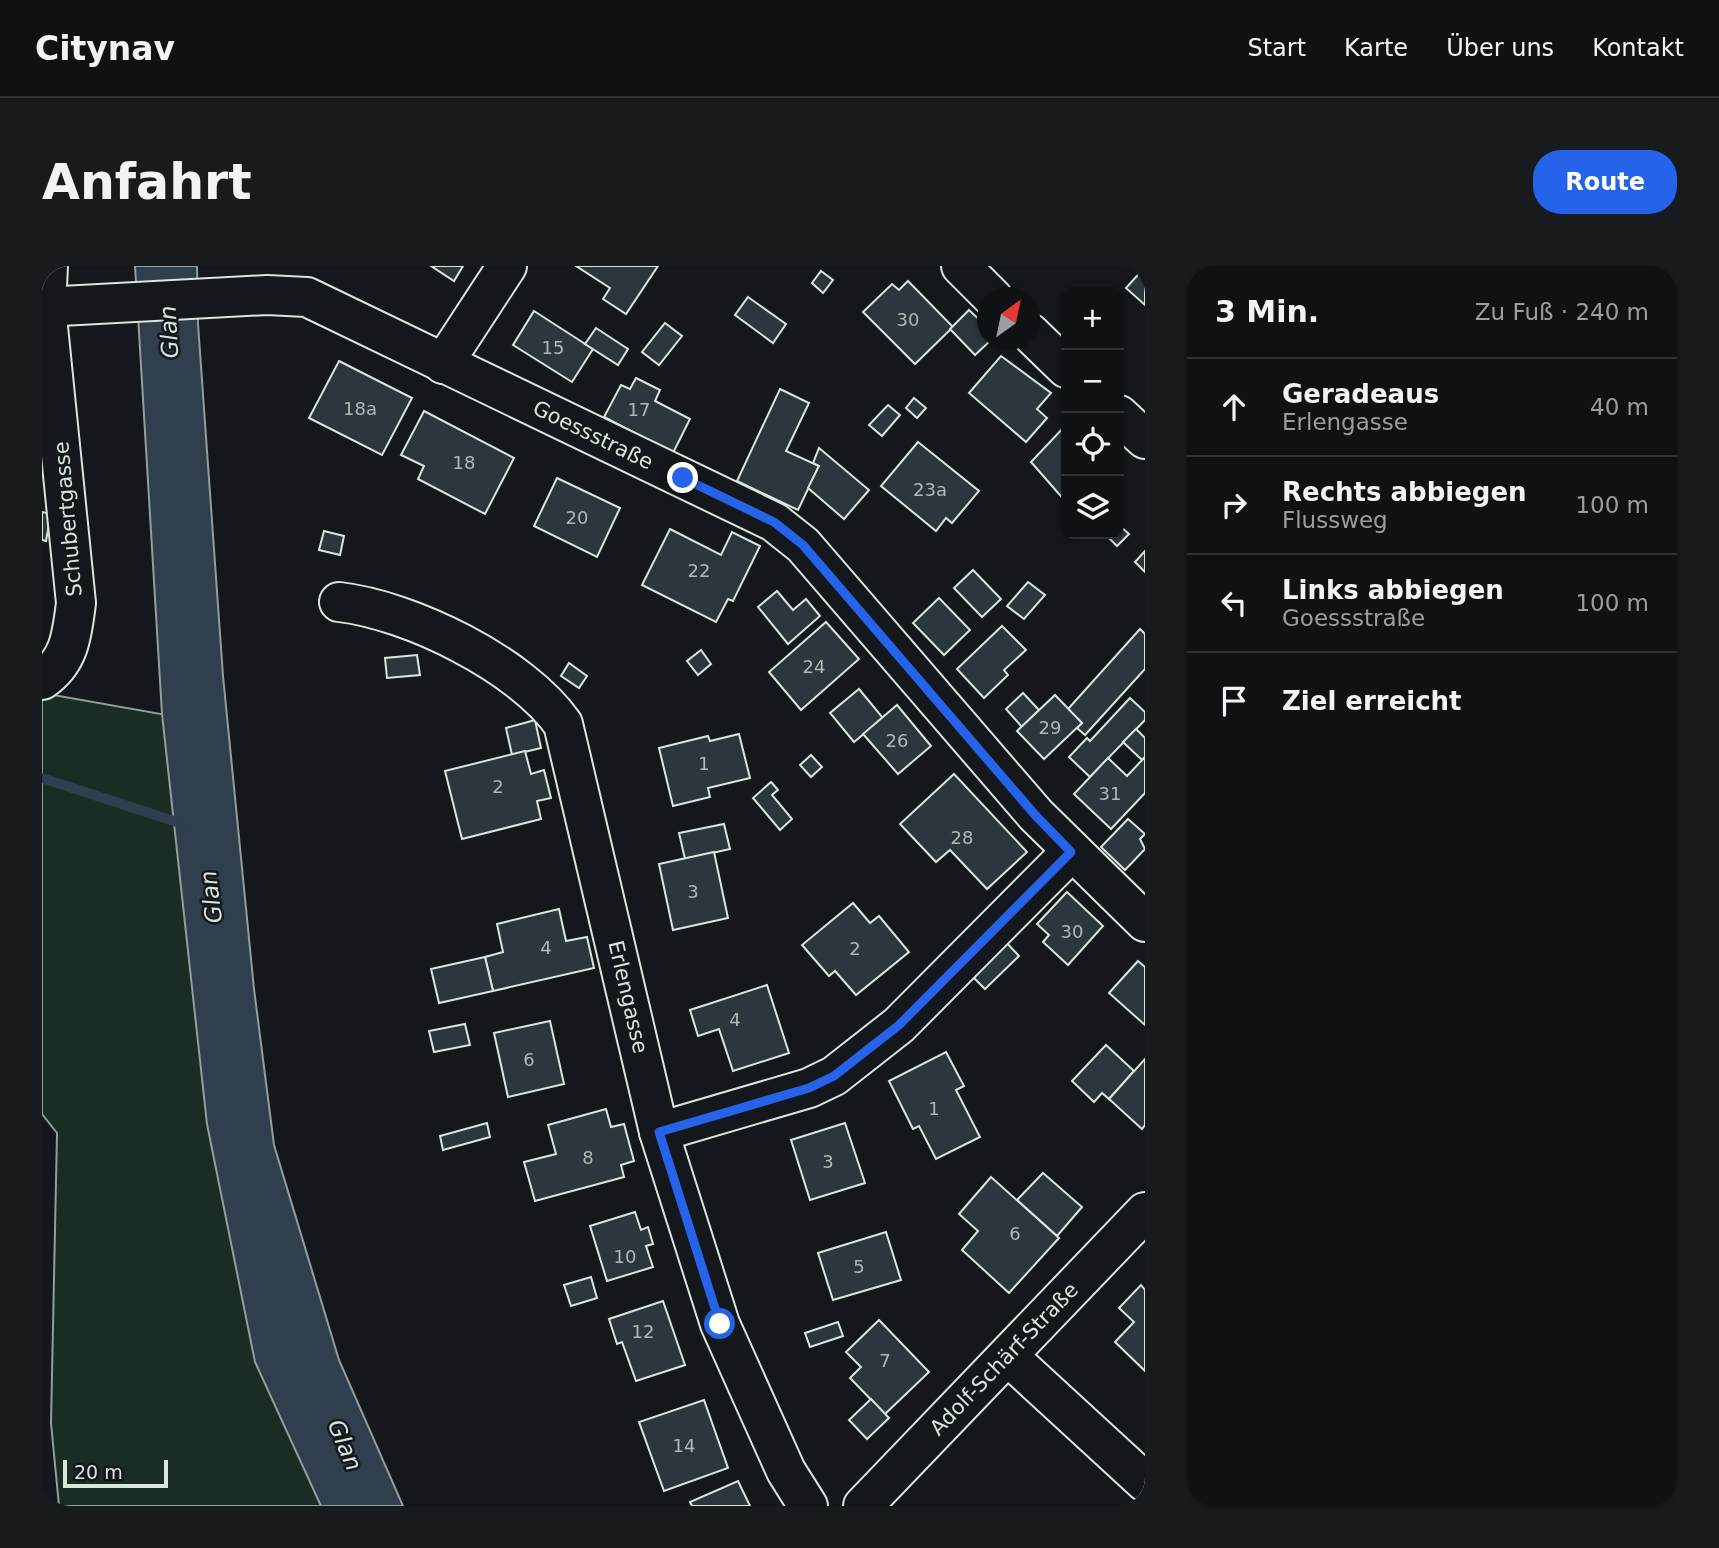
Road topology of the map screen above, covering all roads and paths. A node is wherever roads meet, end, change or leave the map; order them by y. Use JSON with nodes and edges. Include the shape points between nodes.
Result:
{"nodes":[{"id":1,"x":48,"y":266,"type":"edge"},
{"id":2,"x":506,"y":266,"type":"edge"},
{"id":3,"x":961,"y":266,"type":"edge"},
{"id":4,"x":982,"y":287,"type":"edge"},
{"id":5,"x":44,"y":307,"type":"edge"},
{"id":6,"x":1040,"y":343,"type":"edge"},
{"id":7,"x":1061,"y":363,"type":"edge"},
{"id":8,"x":443,"y":364,"type":"junction"},
{"id":9,"x":1124,"y":420,"type":"edge"},
{"id":10,"x":1145,"y":439,"type":"edge"},
{"id":11,"x":339,"y":602,"type":"dead end"},
{"id":12,"x":42,"y":680,"type":"edge"},
{"id":13,"x":1071,"y":852,"type":"junction"},
{"id":14,"x":1145,"y":922,"type":"edge"},
{"id":15,"x":659,"y":1132,"type":"junction"},
{"id":16,"x":1145,"y":1212,"type":"edge"},
{"id":17,"x":1009,"y":1356,"type":"junction"},
{"id":18,"x":1145,"y":1482,"type":"edge"},
{"id":19,"x":808,"y":1506,"type":"edge"},
{"id":20,"x":863,"y":1506,"type":"edge"}],
"edges":[{"from":1,"to":5,"type":"street"},
{"from":2,"to":8,"type":"street"},
{"from":3,"to":4,"type":"street"},
{"from":5,"to":8,"type":"street","name":"Goessstraße","via":[[267,295],[307,297]]},
{"from":5,"to":12,"type":"street","name":"Schubertgasse","via":[[76,603],[71,641],[62,660]]},
{"from":6,"to":7,"type":"street"},
{"from":8,"to":13,"type":"street","name":"Goessstraße","via":[[790,533]]},
{"from":9,"to":10,"type":"street"},
{"from":11,"to":15,"type":"street","name":"Erlengasse","via":[[401,615],[485,658],[528,686],[563,724]]},
{"from":13,"to":14,"type":"street","name":"Goessstraße"},
{"from":13,"to":15,"type":"street","via":[[899,1025],[834,1076],[809,1088]]},
{"from":15,"to":19,"type":"street","name":"Erlengasse","via":[[720,1324],[780,1459]]},
{"from":16,"to":17,"type":"street","name":"Adolf-Schärf-Straße"},
{"from":17,"to":18,"type":"street"},
{"from":17,"to":20,"type":"street","name":"Adolf-Schärf-Straße"}]}
